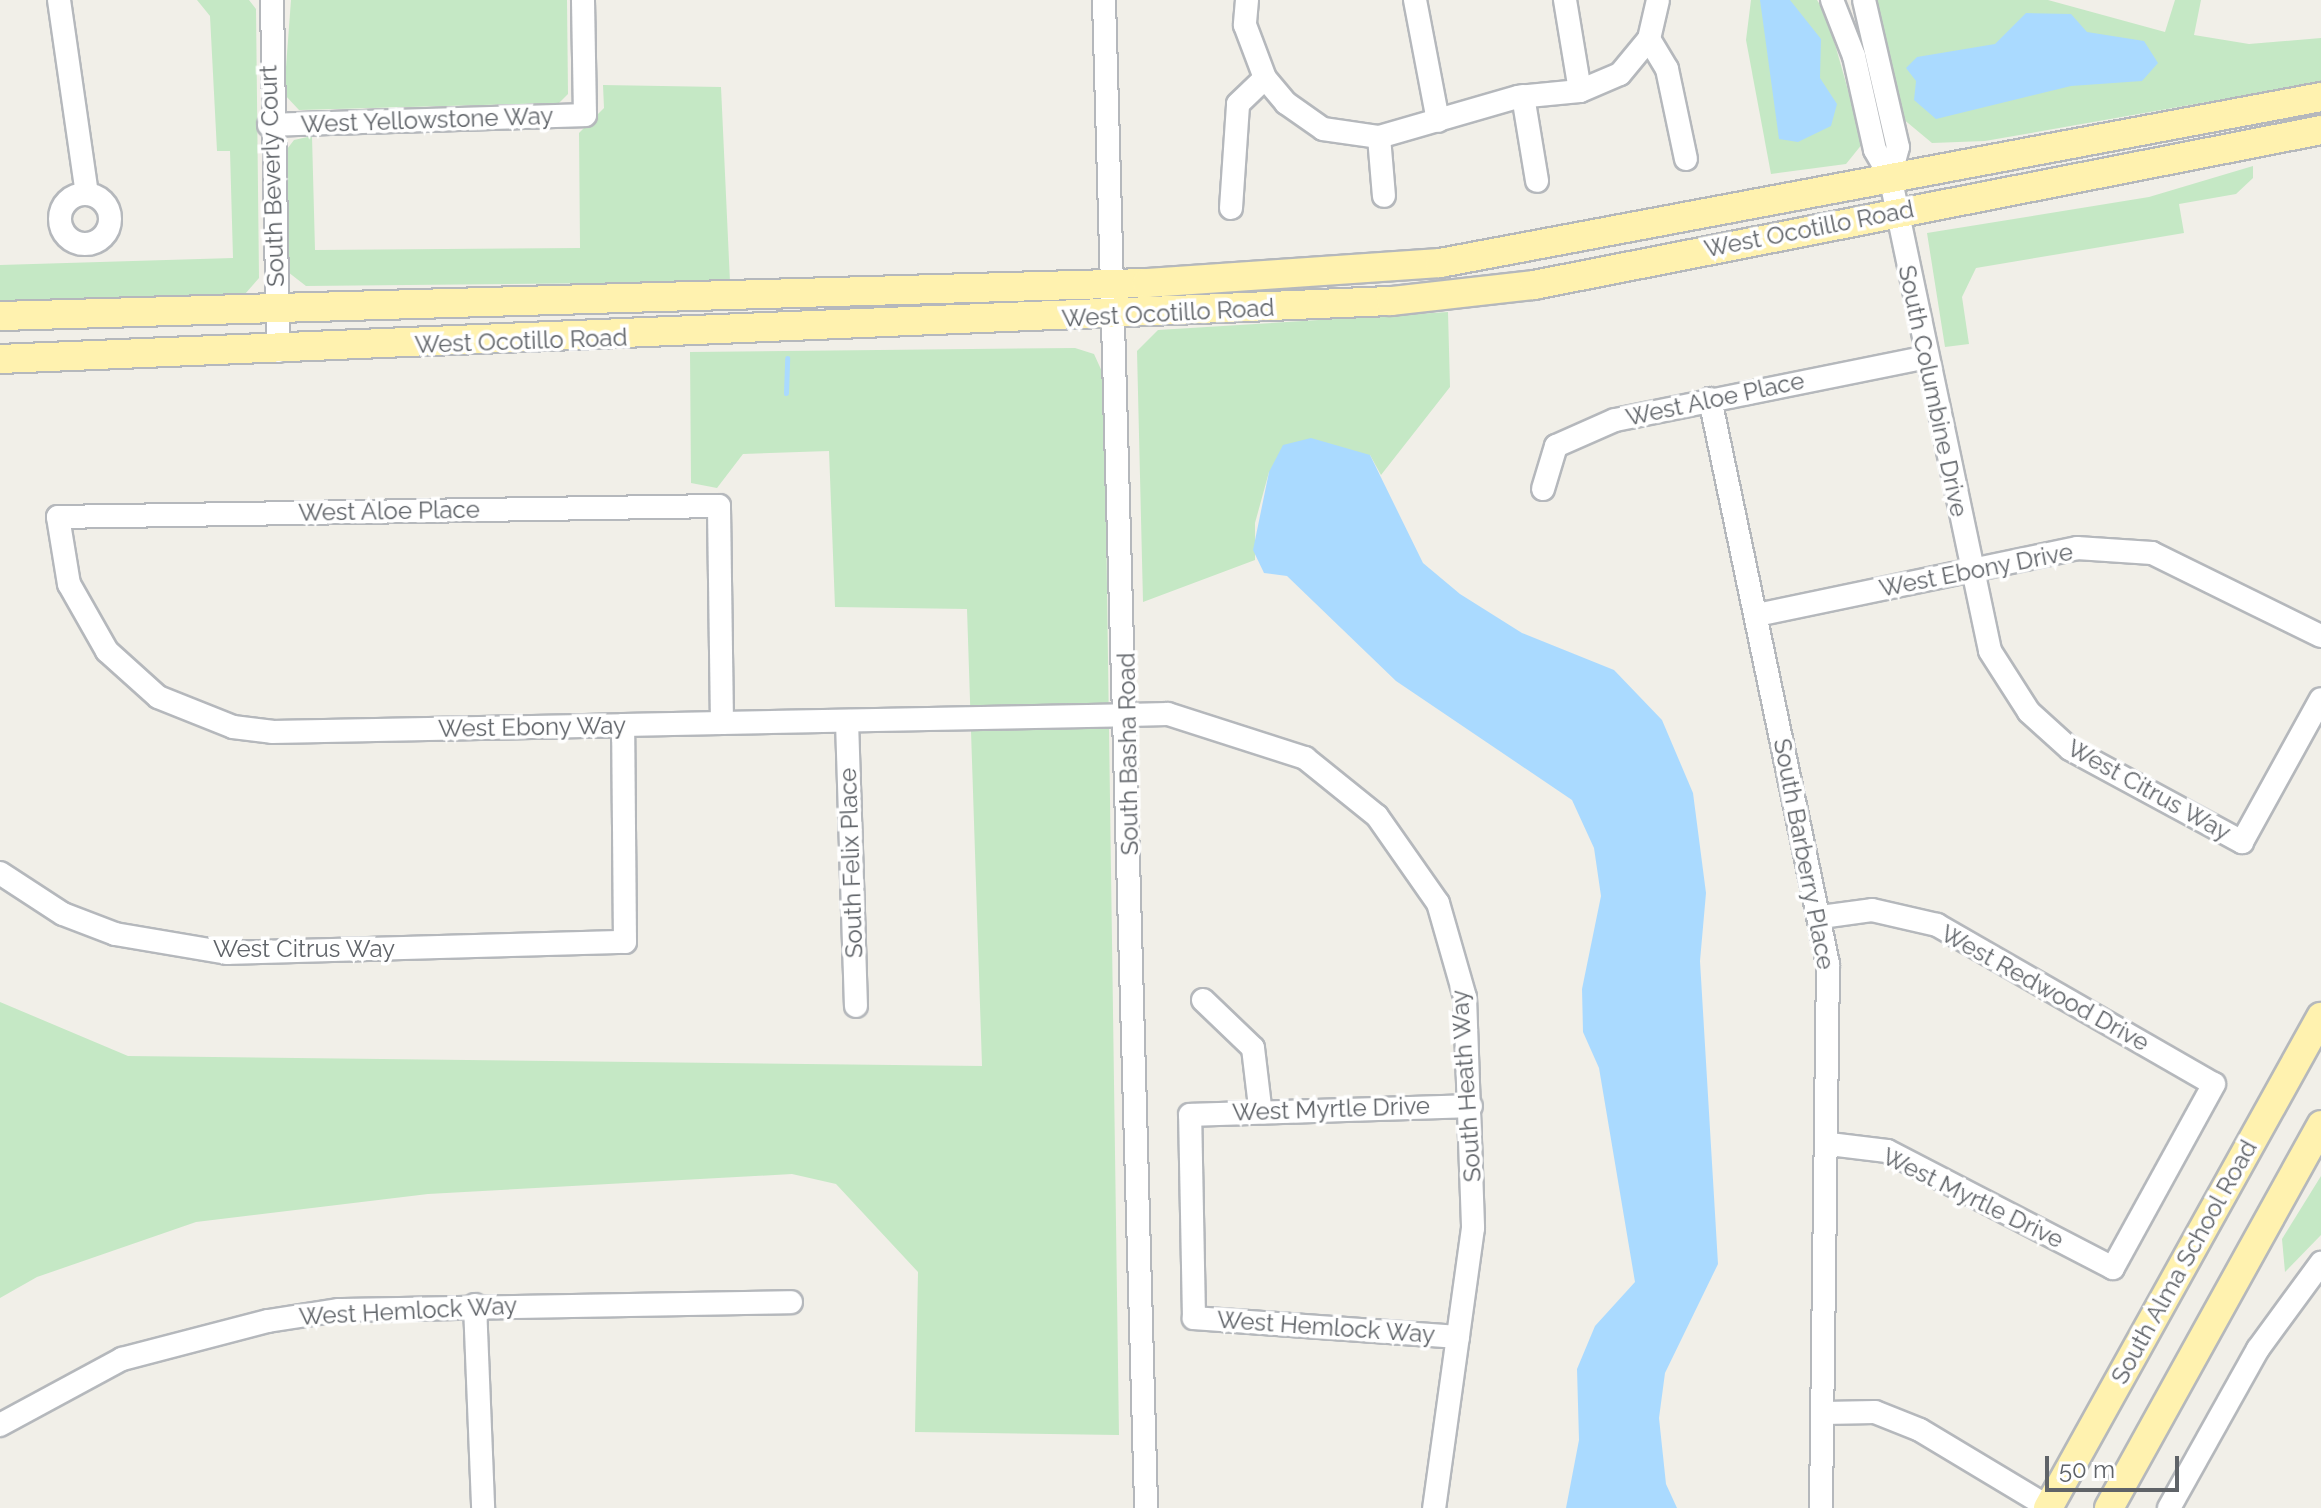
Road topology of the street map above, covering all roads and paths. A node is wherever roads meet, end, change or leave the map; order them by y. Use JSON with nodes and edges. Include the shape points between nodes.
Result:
{"nodes":[{"id":1,"x":59,"y":0,"type":"edge"},
{"id":2,"x":272,"y":0,"type":"edge"},
{"id":3,"x":583,"y":0,"type":"edge"},
{"id":4,"x":1104,"y":0,"type":"edge"},
{"id":5,"x":1247,"y":0,"type":"edge"},
{"id":6,"x":1415,"y":0,"type":"edge"},
{"id":7,"x":1565,"y":0,"type":"edge"},
{"id":8,"x":1658,"y":0,"type":"edge"},
{"id":9,"x":1832,"y":0,"type":"edge"},
{"id":10,"x":1864,"y":0,"type":"edge"},
{"id":11,"x":1649,"y":39,"type":"junction"},
{"id":12,"x":1265,"y":78,"type":"junction"},
{"id":13,"x":1580,"y":91,"type":"junction"},
{"id":14,"x":1523,"y":96,"type":"junction"},
{"id":15,"x":2321,"y":97,"type":"edge"},
{"id":16,"x":2321,"y":113,"type":"edge"},
{"id":17,"x":1438,"y":121,"type":"junction"},
{"id":18,"x":269,"y":125,"type":"junction"},
{"id":19,"x":2321,"y":130,"type":"edge"},
{"id":20,"x":1379,"y":137,"type":"junction"},
{"id":21,"x":2269,"y":137,"type":"junction"},
{"id":22,"x":1686,"y":159,"type":"dead end"},
{"id":23,"x":1890,"y":176,"type":"junction"},
{"id":24,"x":1537,"y":181,"type":"dead end"},
{"id":25,"x":87,"y":194,"type":"dead end"},
{"id":26,"x":1384,"y":196,"type":"dead end"},
{"id":27,"x":1231,"y":208,"type":"dead end"},
{"id":28,"x":1896,"y":211,"type":"junction"},
{"id":29,"x":1116,"y":284,"type":"junction"},
{"id":30,"x":276,"y":308,"type":"junction"},
{"id":31,"x":0,"y":316,"type":"edge"},
{"id":32,"x":1117,"y":316,"type":"junction"},
{"id":33,"x":278,"y":351,"type":"junction"},
{"id":34,"x":1923,"y":358,"type":"junction"},
{"id":35,"x":0,"y":359,"type":"edge"},
{"id":36,"x":1710,"y":399,"type":"junction"},
{"id":37,"x":1543,"y":489,"type":"dead end"},
{"id":38,"x":58,"y":517,"type":"joint"},
{"id":39,"x":1971,"y":571,"type":"junction"},
{"id":40,"x":1757,"y":615,"type":"junction"},
{"id":41,"x":2321,"y":636,"type":"edge"},
{"id":42,"x":2321,"y":699,"type":"edge"},
{"id":43,"x":1127,"y":715,"type":"junction"},
{"id":44,"x":847,"y":721,"type":"junction"},
{"id":45,"x":722,"y":723,"type":"junction"},
{"id":46,"x":623,"y":725,"type":"junction"},
{"id":47,"x":0,"y":873,"type":"edge"},
{"id":48,"x":1821,"y":917,"type":"junction"},
{"id":49,"x":1203,"y":1000,"type":"dead end"},
{"id":50,"x":856,"y":1006,"type":"dead end"},
{"id":51,"x":2321,"y":1017,"type":"edge"},
{"id":52,"x":1471,"y":1106,"type":"junction"},
{"id":53,"x":1260,"y":1107,"type":"junction"},
{"id":54,"x":2321,"y":1125,"type":"edge"},
{"id":55,"x":1829,"y":1144,"type":"junction"},
{"id":56,"x":2321,"y":1263,"type":"edge"},
{"id":57,"x":2113,"y":1268,"type":"joint"},
{"id":58,"x":791,"y":1302,"type":"dead end"},
{"id":59,"x":475,"y":1305,"type":"junction"},
{"id":60,"x":1194,"y":1318,"type":"joint"},
{"id":61,"x":1458,"y":1337,"type":"junction"},
{"id":62,"x":1824,"y":1413,"type":"junction"},
{"id":63,"x":0,"y":1425,"type":"edge"},
{"id":64,"x":483,"y":1508,"type":"edge"},
{"id":65,"x":1146,"y":1508,"type":"edge"},
{"id":66,"x":1434,"y":1508,"type":"edge"},
{"id":67,"x":1821,"y":1508,"type":"edge"},
{"id":68,"x":2049,"y":1508,"type":"edge"},
{"id":69,"x":2109,"y":1508,"type":"edge"},
{"id":70,"x":2169,"y":1508,"type":"edge"}],
"edges":[{"from":1,"to":25,"type":"street"},
{"from":2,"to":18,"type":"street","name":"South Beverly Court"},
{"from":3,"to":18,"type":"street","name":"West Yellowstone Way","via":[[585,115]]},
{"from":4,"to":29,"type":"street","name":"South Basha Road"},
{"from":5,"to":12,"type":"street","via":[[1245,25]]},
{"from":6,"to":17,"type":"street","via":[[1420,59]]},
{"from":7,"to":13,"type":"street"},
{"from":8,"to":11,"type":"street"},
{"from":9,"to":23,"type":"street","via":[[1854,56],[1875,150]]},
{"from":10,"to":23,"type":"street","via":[[1898,147]]},
{"from":11,"to":13,"type":"street","via":[[1620,74]]},
{"from":11,"to":22,"type":"street","via":[[1667,69]]},
{"from":12,"to":20,"type":"street","via":[[1323,129]]},
{"from":12,"to":27,"type":"street","via":[[1238,104]]},
{"from":13,"to":14,"type":"street"},
{"from":14,"to":17,"type":"street"},
{"from":14,"to":24,"type":"street"},
{"from":15,"to":23,"type":"main road","name":"West Ocotillo Road"},
{"from":16,"to":21,"type":"main road","via":[[2282,122]]},
{"from":17,"to":20,"type":"street"},
{"from":18,"to":30,"type":"street","name":"South Beverly Court"},
{"from":19,"to":21,"type":"main road","name":"West Ocotillo Road"},
{"from":20,"to":26,"type":"street"},
{"from":21,"to":28,"type":"main road","name":"West Ocotillo Road"},
{"from":23,"to":28,"type":"street","name":"South Columbine Drive"},
{"from":23,"to":29,"type":"main road","name":"West Ocotillo Road","via":[[1440,263]]},
{"from":28,"to":32,"type":"main road","name":"West Ocotillo Road","via":[[1534,285]]},
{"from":28,"to":34,"type":"street","name":"South Columbine Drive"},
{"from":29,"to":30,"type":"main road","name":"West Ocotillo Road"},
{"from":29,"to":32,"type":"street","name":"South Basha Road"},
{"from":30,"to":31,"type":"main road","name":"West Ocotillo Road"},
{"from":30,"to":33,"type":"street","name":"South Beverly Court"},
{"from":32,"to":33,"type":"main road","name":"West Ocotillo Road"},
{"from":32,"to":43,"type":"street","name":"South Basha Road"},
{"from":33,"to":35,"type":"main road","name":"West Ocotillo Road"},
{"from":34,"to":36,"type":"street","name":"West Aloe Place"},
{"from":34,"to":39,"type":"street","name":"South Columbine Drive"},
{"from":36,"to":37,"type":"street","name":"West Aloe Place","via":[[1615,420],[1556,446]]},
{"from":36,"to":40,"type":"street","name":"South Barberry Place"},
{"from":38,"to":45,"type":"street","name":"West Aloe Place","via":[[719,506]]},
{"from":38,"to":46,"type":"street","name":"West Ebony Way","via":[[69,584],[107,651],[158,697],[195,716],[272,732]]},
{"from":39,"to":40,"type":"street","name":"West Ebony Drive"},
{"from":39,"to":41,"type":"street","name":"West Ebony Drive","via":[[2077,548],[2152,553]]},
{"from":39,"to":42,"type":"street","name":"West Citrus Way","via":[[1990,651],[2029,712],[2070,749],[2242,842]]},
{"from":40,"to":48,"type":"street","name":"South Barberry Place"},
{"from":43,"to":44,"type":"street","name":"West Ebony Way"},
{"from":43,"to":52,"type":"street","name":"South Heath Way","via":[[1196,718],[1291,753],[1377,816],[1438,903],[1465,997]]},
{"from":43,"to":65,"type":"street","name":"South Basha Road"},
{"from":44,"to":45,"type":"street","name":"West Ebony Way"},
{"from":44,"to":50,"type":"street","name":"South Felix Place"},
{"from":45,"to":46,"type":"street","name":"West Ebony Way"},
{"from":46,"to":47,"type":"street","name":"West Citrus Way","via":[[625,942],[227,953],[115,934],[63,914]]},
{"from":48,"to":55,"type":"street","name":"South Barberry Place"},
{"from":48,"to":57,"type":"street","name":"West Redwood Drive","via":[[1872,910],[1937,925],[2214,1084]]},
{"from":49,"to":53,"type":"street","via":[[1253,1048]]},
{"from":51,"to":68,"type":"main road","name":"South Alma School Road"},
{"from":52,"to":53,"type":"street","name":"West Myrtle Drive"},
{"from":52,"to":61,"type":"street","name":"South Heath Way","via":[[1473,1228]]},
{"from":53,"to":60,"type":"street","name":"West Myrtle Drive","via":[[1190,1115]]},
{"from":54,"to":69,"type":"main road"},
{"from":55,"to":57,"type":"street","name":"West Myrtle Drive","via":[[1887,1151]]},
{"from":55,"to":62,"type":"street","name":"South Barberry Place"},
{"from":56,"to":70,"type":"street","via":[[2258,1349]]},
{"from":58,"to":59,"type":"street","name":"West Hemlock Way"},
{"from":59,"to":63,"type":"street","name":"West Hemlock Way","via":[[339,1310],[195,1338],[122,1359]]},
{"from":59,"to":64,"type":"street"},
{"from":60,"to":61,"type":"street","name":"West Hemlock Way"},
{"from":61,"to":66,"type":"street","name":"South Heath Way"},
{"from":62,"to":67,"type":"street","name":"South Barberry Place"},
{"from":62,"to":68,"type":"street","via":[[1875,1412],[1920,1430]]}]}
